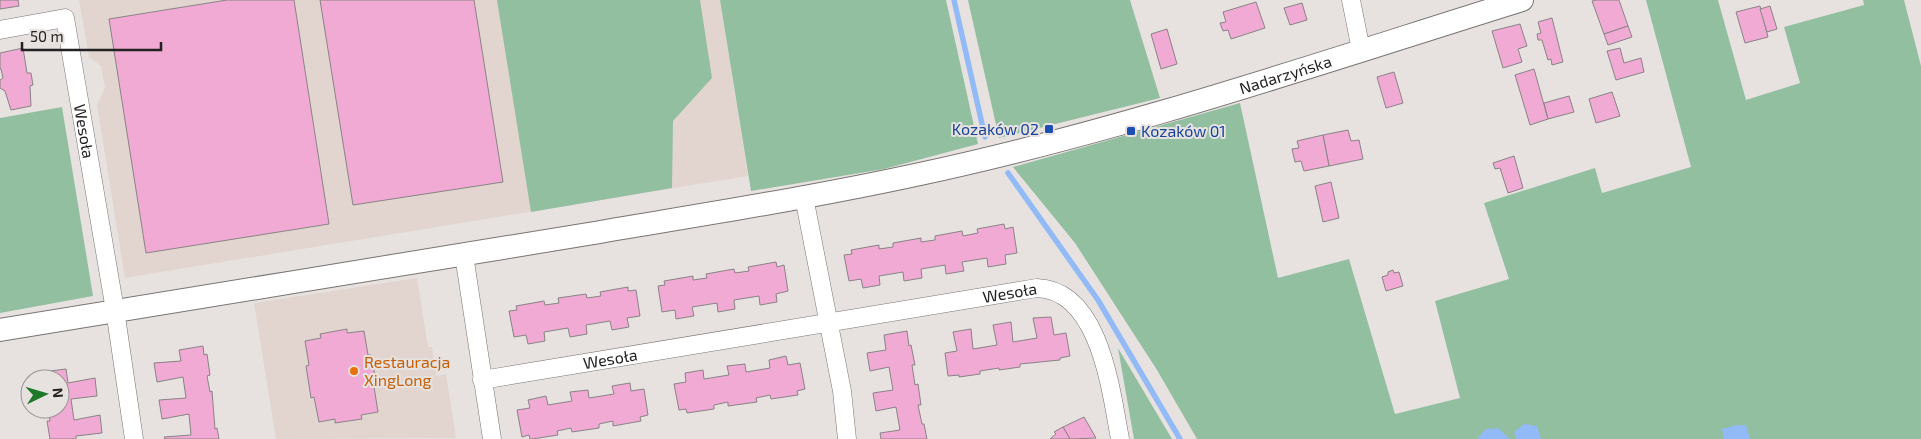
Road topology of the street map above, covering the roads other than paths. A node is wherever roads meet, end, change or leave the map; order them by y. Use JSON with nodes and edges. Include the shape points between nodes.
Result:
{"nodes":[{"id":1,"x":1351,"y":0,"type":"edge"},
{"id":2,"x":1522,"y":0,"type":"edge"},
{"id":3,"x":0,"y":30,"type":"edge"},
{"id":4,"x":1361,"y":50,"type":"junction"},
{"id":5,"x":804,"y":197,"type":"junction"},
{"id":6,"x":464,"y":255,"type":"junction"},
{"id":7,"x":115,"y":310,"type":"junction"},
{"id":8,"x":828,"y":322,"type":"junction"},
{"id":9,"x":0,"y":330,"type":"edge"},
{"id":10,"x":482,"y":380,"type":"junction"},
{"id":11,"x":134,"y":439,"type":"edge"},
{"id":12,"x":492,"y":439,"type":"edge"},
{"id":13,"x":847,"y":439,"type":"edge"},
{"id":14,"x":1120,"y":439,"type":"edge"}],
"edges":[{"from":1,"to":4,"type":"street"},
{"from":2,"to":4,"type":"street","name":"Nadarzyńska"},
{"from":3,"to":7,"type":"street","name":"Wesoła","via":[[65,18]]},
{"from":4,"to":5,"type":"street","name":"Nadarzyńska","via":[[1194,103],[1047,144],[922,174]]},
{"from":5,"to":6,"type":"street"},
{"from":5,"to":8,"type":"street"},
{"from":6,"to":7,"type":"street"},
{"from":6,"to":10,"type":"street"},
{"from":7,"to":9,"type":"street"},
{"from":7,"to":11,"type":"street","name":"Wesoła"},
{"from":8,"to":10,"type":"street","name":"Wesoła"},
{"from":8,"to":13,"type":"street","via":[[842,391]]},
{"from":8,"to":14,"type":"street","name":"Wesoła","via":[[1049,288],[1076,305],[1088,324],[1109,379]]},
{"from":10,"to":12,"type":"street"}]}
